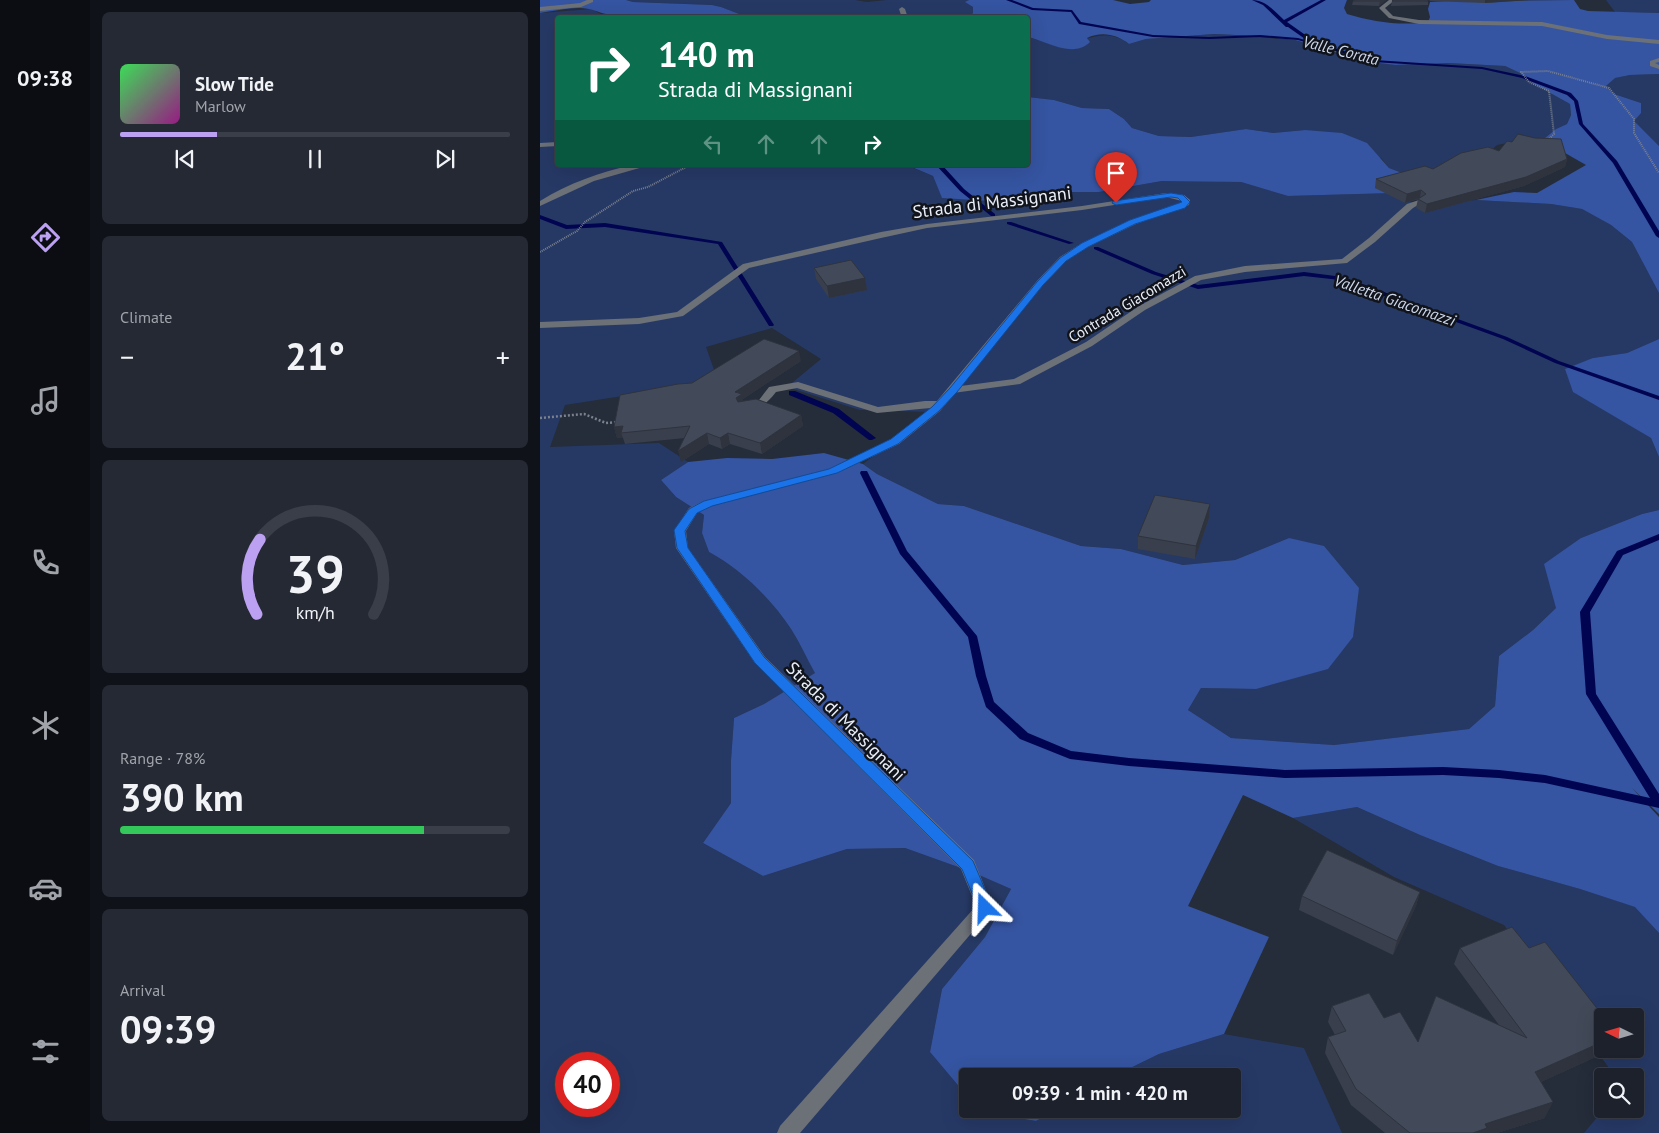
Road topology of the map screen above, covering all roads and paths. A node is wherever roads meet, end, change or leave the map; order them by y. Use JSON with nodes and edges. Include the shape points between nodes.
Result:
{"nodes":[{"id":1,"x":590,"y":0,"type":"edge"},
{"id":2,"x":1392,"y":0,"type":"edge"},
{"id":3,"x":540,"y":9,"type":"edge"},
{"id":4,"x":902,"y":9,"type":"dead end"},
{"id":5,"x":904,"y":15,"type":"edge"},
{"id":6,"x":1659,"y":42,"type":"edge"},
{"id":7,"x":1659,"y":60,"type":"edge"},
{"id":8,"x":1659,"y":67,"type":"edge"},
{"id":9,"x":555,"y":144,"type":"edge"},
{"id":10,"x":540,"y":145,"type":"edge"},
{"id":11,"x":1543,"y":145,"type":"edge"},
{"id":12,"x":633,"y":167,"type":"edge"},
{"id":13,"x":686,"y":167,"type":"edge"},
{"id":14,"x":1659,"y":173,"type":"edge"},
{"id":15,"x":1420,"y":202,"type":"edge"},
{"id":16,"x":540,"y":204,"type":"edge"},
{"id":17,"x":540,"y":252,"type":"edge"},
{"id":18,"x":540,"y":325,"type":"edge"},
{"id":19,"x":953,"y":390,"type":"junction"},
{"id":20,"x":941,"y":404,"type":"junction"},
{"id":21,"x":745,"y":409,"type":"edge"},
{"id":22,"x":540,"y":418,"type":"edge"},
{"id":23,"x":624,"y":422,"type":"edge"},
{"id":24,"x":787,"y":1133,"type":"edge"}],
"edges":[{"from":1,"to":3,"type":"street","via":[[581,6]]},
{"from":2,"to":6,"type":"street","via":[[1382,8],[1391,17],[1419,22],[1542,24],[1607,37]]},
{"from":4,"to":5,"type":"street"},
{"from":7,"to":8,"type":"street","via":[[1652,62]]},
{"from":9,"to":10,"type":"street"},
{"from":11,"to":14,"type":"path","via":[[1554,134],[1548,91],[1530,83],[1521,72],[1548,71],[1609,88],[1634,119],[1634,133]]},
{"from":12,"to":16,"type":"street","via":[[583,181]]},
{"from":13,"to":17,"type":"path","via":[[648,187],[633,191]]},
{"from":15,"to":19,"type":"street","name":"Contrada Giacomazzi","via":[[1410,206],[1344,261],[1245,269],[1198,278],[1142,308],[1089,344],[1016,382]]},
{"from":18,"to":19,"type":"street","name":"Strada di Massignani","via":[[639,321],[680,314],[746,266],[880,235],[1166,195],[1181,196],[1186,200],[1182,206],[1132,222],[1063,259]]},
{"from":19,"to":20,"type":"street","name":"Strada di Massignani"},
{"from":20,"to":21,"type":"street","via":[[878,410],[798,386],[773,389],[763,402]]},
{"from":20,"to":24,"type":"street","name":"Strada di Massignani","via":[[895,442],[833,471],[708,503],[693,511],[680,530],[682,548],[760,660],[968,865],[985,908]]},
{"from":22,"to":23,"type":"path","via":[[584,414],[606,423]]}]}
